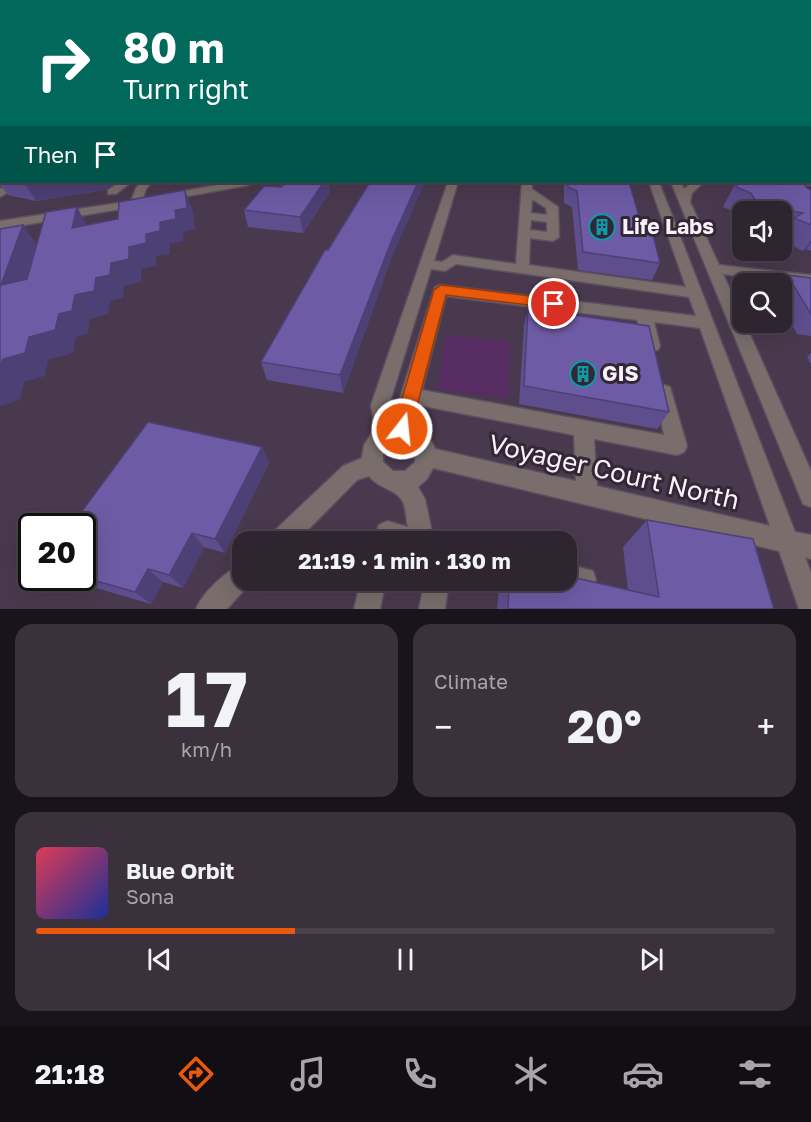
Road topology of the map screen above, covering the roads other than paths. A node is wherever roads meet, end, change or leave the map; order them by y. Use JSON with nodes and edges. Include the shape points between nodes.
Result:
{"nodes":[{"id":1,"x":19,"y":183,"type":"edge"},
{"id":2,"x":125,"y":183,"type":"edge"},
{"id":3,"x":146,"y":183,"type":"edge"},
{"id":4,"x":244,"y":183,"type":"edge"},
{"id":5,"x":453,"y":183,"type":"edge"},
{"id":6,"x":654,"y":183,"type":"edge"},
{"id":7,"x":677,"y":183,"type":"edge"},
{"id":8,"x":698,"y":183,"type":"edge"},
{"id":9,"x":527,"y":186,"type":"edge"},
{"id":10,"x":112,"y":192,"type":"dead end"},
{"id":11,"x":0,"y":194,"type":"edge"},
{"id":12,"x":686,"y":200,"type":"junction"},
{"id":13,"x":147,"y":201,"type":"junction"},
{"id":14,"x":525,"y":216,"type":"junction"},
{"id":15,"x":553,"y":219,"type":"junction"},
{"id":16,"x":0,"y":225,"type":"edge"},
{"id":17,"x":524,"y":233,"type":"junction"},
{"id":18,"x":427,"y":264,"type":"junction"},
{"id":19,"x":522,"y":269,"type":"junction"},
{"id":20,"x":714,"y":269,"type":"junction"},
{"id":21,"x":811,"y":280,"type":"edge"},
{"id":22,"x":695,"y":293,"type":"junction"},
{"id":23,"x":644,"y":315,"type":"junction"},
{"id":24,"x":705,"y":323,"type":"junction"},
{"id":25,"x":655,"y":358,"type":"edge"},
{"id":26,"x":661,"y":380,"type":"edge"},
{"id":27,"x":411,"y":396,"type":"junction"},
{"id":28,"x":583,"y":428,"type":"junction"},
{"id":29,"x":394,"y":430,"type":"junction"},
{"id":30,"x":427,"y":457,"type":"junction"},
{"id":31,"x":373,"y":464,"type":"junction"},
{"id":32,"x":400,"y":481,"type":"junction"},
{"id":33,"x":587,"y":494,"type":"junction"},
{"id":34,"x":811,"y":496,"type":"edge"},
{"id":35,"x":290,"y":531,"type":"edge"},
{"id":36,"x":420,"y":531,"type":"edge"},
{"id":37,"x":788,"y":542,"type":"junction"},
{"id":38,"x":811,"y":547,"type":"edge"},
{"id":39,"x":232,"y":587,"type":"edge"},
{"id":40,"x":371,"y":591,"type":"edge"},
{"id":41,"x":435,"y":591,"type":"edge"},
{"id":42,"x":811,"y":606,"type":"edge"},
{"id":43,"x":209,"y":609,"type":"edge"},
{"id":44,"x":367,"y":609,"type":"edge"},
{"id":45,"x":432,"y":609,"type":"edge"}],
"edges":[{"from":1,"to":11,"type":"street"},
{"from":2,"to":10,"type":"street"},
{"from":3,"to":13,"type":"street","via":[[141,188]]},
{"from":4,"to":13,"type":"street"},
{"from":5,"to":18,"type":"street"},
{"from":6,"to":22,"type":"street"},
{"from":7,"to":12,"type":"street"},
{"from":8,"to":12,"type":"street","via":[[687,192]]},
{"from":9,"to":14,"type":"street"},
{"from":9,"to":15,"type":"street","via":[[552,207]]},
{"from":12,"to":20,"type":"street"},
{"from":13,"to":16,"type":"street"},
{"from":14,"to":15,"type":"street"},
{"from":14,"to":17,"type":"street"},
{"from":15,"to":17,"type":"street","via":[[553,237]]},
{"from":17,"to":19,"type":"street"},
{"from":18,"to":19,"type":"street","via":[[445,267],[453,259]]},
{"from":18,"to":29,"type":"street","via":[[380,405]]},
{"from":19,"to":22,"type":"street"},
{"from":20,"to":21,"type":"street"},
{"from":20,"to":34,"type":"street"},
{"from":22,"to":24,"type":"street"},
{"from":23,"to":24,"type":"street"},
{"from":23,"to":25,"type":"street"},
{"from":23,"to":27,"type":"street","via":[[441,290]]},
{"from":24,"to":37,"type":"street"},
{"from":26,"to":28,"type":"street","via":[[677,446]]},
{"from":27,"to":28,"type":"street"},
{"from":27,"to":29,"type":"street"},
{"from":28,"to":33,"type":"street"},
{"from":29,"to":30,"type":"street","via":[[410,430],[423,441]]},
{"from":29,"to":31,"type":"street","via":[[374,443]]},
{"from":30,"to":32,"type":"street","via":[[418,473]]},
{"from":30,"to":33,"type":"street","name":"Voyager Court North"},
{"from":31,"to":32,"type":"street","via":[[381,475]]},
{"from":31,"to":35,"type":"street","via":[[350,473]]},
{"from":32,"to":36,"type":"street","via":[[414,499]]},
{"from":33,"to":37,"type":"street","name":"Voyager Court North"},
{"from":37,"to":38,"type":"street","name":"Voyager Court North"},
{"from":37,"to":42,"type":"street"},
{"from":39,"to":43,"type":"street"},
{"from":40,"to":44,"type":"street"},
{"from":41,"to":45,"type":"street"}]}
